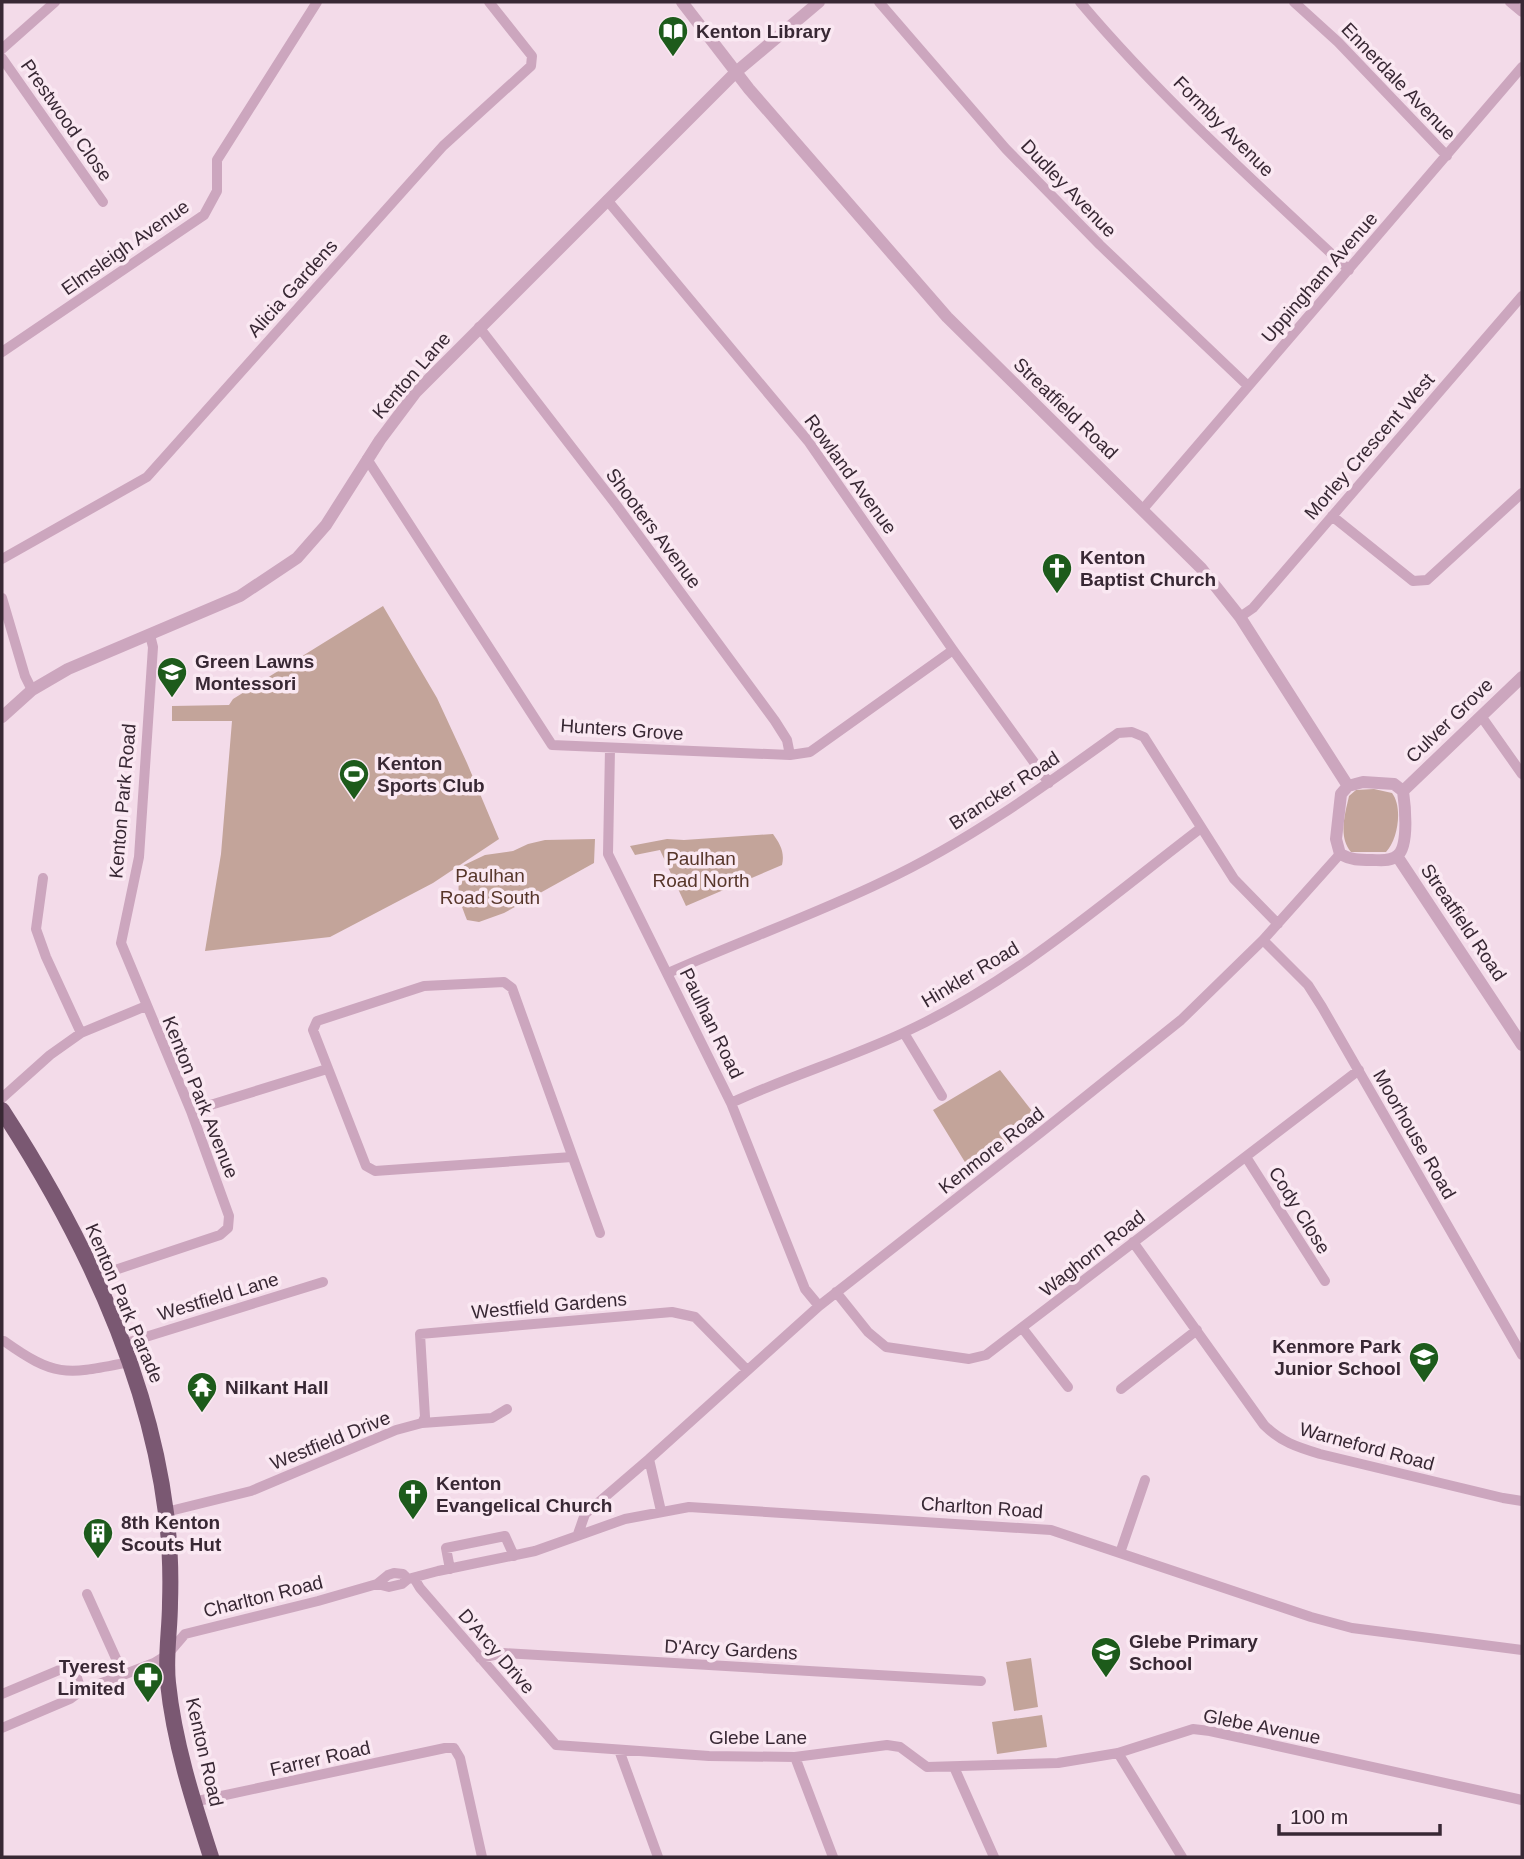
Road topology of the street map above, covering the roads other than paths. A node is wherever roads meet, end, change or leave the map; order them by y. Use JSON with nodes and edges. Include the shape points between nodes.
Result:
{"nodes":[{"id":1,"x":55,"y":2,"type":"edge"},
{"id":2,"x":317,"y":2,"type":"edge"},
{"id":3,"x":489,"y":2,"type":"edge"},
{"id":4,"x":682,"y":2,"type":"edge"},
{"id":5,"x":819,"y":2,"type":"edge"},
{"id":6,"x":879,"y":2,"type":"edge"},
{"id":7,"x":1080,"y":2,"type":"edge"},
{"id":8,"x":1294,"y":2,"type":"edge"},
{"id":9,"x":1510,"y":2,"type":"edge"},
{"id":10,"x":1522,"y":12,"type":"edge"},
{"id":11,"x":2,"y":49,"type":"edge"},
{"id":12,"x":2,"y":58,"type":"edge"},
{"id":13,"x":1522,"y":67,"type":"edge"},
{"id":14,"x":736,"y":72,"type":"junction"},
{"id":15,"x":1447,"y":156,"type":"junction"},
{"id":16,"x":607,"y":200,"type":"junction"},
{"id":17,"x":103,"y":202,"type":"dead end"},
{"id":18,"x":1349,"y":270,"type":"junction"},
{"id":19,"x":1522,"y":296,"type":"edge"},
{"id":20,"x":479,"y":327,"type":"junction"},
{"id":21,"x":2,"y":352,"type":"edge"},
{"id":22,"x":1248,"y":386,"type":"junction"},
{"id":23,"x":367,"y":459,"type":"junction"},
{"id":24,"x":1522,"y":493,"type":"edge"},
{"id":25,"x":1143,"y":509,"type":"junction"},
{"id":26,"x":1332,"y":516,"type":"junction"},
{"id":27,"x":2,"y":559,"type":"edge"},
{"id":28,"x":2,"y":598,"type":"edge"},
{"id":29,"x":1240,"y":617,"type":"junction"},
{"id":30,"x":150,"y":635,"type":"junction"},
{"id":31,"x":953,"y":650,"type":"junction"},
{"id":32,"x":1522,"y":677,"type":"edge"},
{"id":33,"x":32,"y":690,"type":"junction"},
{"id":34,"x":1481,"y":716,"type":"junction"},
{"id":35,"x":2,"y":717,"type":"edge"},
{"id":36,"x":610,"y":748,"type":"junction"},
{"id":37,"x":790,"y":755,"type":"junction"},
{"id":38,"x":1522,"y":774,"type":"edge"},
{"id":39,"x":1049,"y":783,"type":"junction"},
{"id":40,"x":1348,"y":786,"type":"junction"},
{"id":41,"x":1403,"y":791,"type":"junction"},
{"id":42,"x":1201,"y":828,"type":"junction"},
{"id":43,"x":1340,"y":854,"type":"junction"},
{"id":44,"x":1397,"y":856,"type":"junction"},
{"id":45,"x":43,"y":878,"type":"dead end"},
{"id":46,"x":1278,"y":924,"type":"junction"},
{"id":47,"x":1263,"y":940,"type":"junction"},
{"id":48,"x":668,"y":973,"type":"junction"},
{"id":49,"x":146,"y":1006,"type":"junction"},
{"id":50,"x":904,"y":1033,"type":"junction"},
{"id":51,"x":81,"y":1034,"type":"junction"},
{"id":52,"x":1522,"y":1045,"type":"edge"},
{"id":53,"x":327,"y":1069,"type":"junction"},
{"id":54,"x":1359,"y":1070,"type":"junction"},
{"id":55,"x":942,"y":1096,"type":"dead end"},
{"id":56,"x":2,"y":1098,"type":"edge"},
{"id":57,"x":731,"y":1103,"type":"junction"},
{"id":58,"x":2,"y":1110,"type":"edge"},
{"id":59,"x":191,"y":1111,"type":"junction"},
{"id":60,"x":572,"y":1157,"type":"junction"},
{"id":61,"x":1246,"y":1157,"type":"junction"},
{"id":62,"x":600,"y":1233,"type":"dead end"},
{"id":63,"x":1133,"y":1242,"type":"junction"},
{"id":64,"x":94,"y":1277,"type":"junction"},
{"id":65,"x":1325,"y":1281,"type":"dead end"},
{"id":66,"x":323,"y":1282,"type":"dead end"},
{"id":67,"x":836,"y":1292,"type":"junction"},
{"id":68,"x":819,"y":1306,"type":"junction"},
{"id":69,"x":1023,"y":1329,"type":"junction"},
{"id":70,"x":1197,"y":1330,"type":"junction"},
{"id":71,"x":4,"y":1341,"type":"dead end"},
{"id":72,"x":123,"y":1344,"type":"junction"},
{"id":73,"x":1522,"y":1355,"type":"edge"},
{"id":74,"x":130,"y":1362,"type":"junction"},
{"id":75,"x":747,"y":1370,"type":"junction"},
{"id":76,"x":1068,"y":1387,"type":"dead end"},
{"id":77,"x":1121,"y":1389,"type":"dead end"},
{"id":78,"x":507,"y":1409,"type":"dead end"},
{"id":79,"x":422,"y":1423,"type":"junction"},
{"id":80,"x":649,"y":1459,"type":"junction"},
{"id":81,"x":1145,"y":1480,"type":"dead end"},
{"id":82,"x":1522,"y":1501,"type":"edge"},
{"id":83,"x":661,"y":1511,"type":"junction"},
{"id":84,"x":166,"y":1512,"type":"junction"},
{"id":85,"x":578,"y":1534,"type":"junction"},
{"id":86,"x":1120,"y":1553,"type":"junction"},
{"id":87,"x":514,"y":1556,"type":"junction"},
{"id":88,"x":450,"y":1569,"type":"junction"},
{"id":89,"x":411,"y":1578,"type":"junction"},
{"id":90,"x":87,"y":1594,"type":"dead end"},
{"id":91,"x":1522,"y":1650,"type":"edge"},
{"id":92,"x":167,"y":1655,"type":"junction"},
{"id":93,"x":480,"y":1658,"type":"junction"},
{"id":94,"x":123,"y":1674,"type":"junction"},
{"id":95,"x":981,"y":1681,"type":"dead end"},
{"id":96,"x":81,"y":1691,"type":"junction"},
{"id":97,"x":2,"y":1694,"type":"edge"},
{"id":98,"x":2,"y":1728,"type":"edge"},
{"id":99,"x":556,"y":1745,"type":"joint"},
{"id":100,"x":619,"y":1750,"type":"junction"},
{"id":101,"x":1118,"y":1753,"type":"junction"},
{"id":102,"x":795,"y":1757,"type":"junction"},
{"id":103,"x":954,"y":1767,"type":"junction"},
{"id":104,"x":1522,"y":1800,"type":"edge"},
{"id":105,"x":193,"y":1802,"type":"junction"},
{"id":106,"x":211,"y":1857,"type":"edge"},
{"id":107,"x":482,"y":1857,"type":"edge"},
{"id":108,"x":658,"y":1857,"type":"edge"},
{"id":109,"x":833,"y":1857,"type":"edge"},
{"id":110,"x":994,"y":1857,"type":"edge"},
{"id":111,"x":1182,"y":1857,"type":"edge"}],
"edges":[{"from":1,"to":11,"type":"street"},
{"from":2,"to":21,"type":"street","name":"Elmsleigh Avenue","via":[[217,160],[217,191],[204,215]]},
{"from":3,"to":27,"type":"street","name":"Alicia Gardens","via":[[532,56],[531,66],[443,146],[147,477]]},
{"from":4,"to":14,"type":"street","name":"Streatfield Road"},
{"from":5,"to":14,"type":"street","name":"Kenton Lane"},
{"from":6,"to":22,"type":"street","name":"Dudley Avenue","via":[[1006,149]]},
{"from":7,"to":18,"type":"street","name":"Formby Avenue","via":[[1219,147]]},
{"from":8,"to":15,"type":"street","name":"Ennerdale Avenue"},
{"from":9,"to":10,"type":"street"},
{"from":12,"to":17,"type":"street","name":"Prestwood Close"},
{"from":13,"to":15,"type":"street","name":"Uppingham Avenue"},
{"from":14,"to":16,"type":"street","name":"Kenton Lane"},
{"from":14,"to":25,"type":"street","name":"Streatfield Road","via":[[947,317]]},
{"from":15,"to":18,"type":"street","name":"Uppingham Avenue"},
{"from":16,"to":20,"type":"street","name":"Kenton Lane"},
{"from":16,"to":31,"type":"street","name":"Rowland Avenue","via":[[808,442]]},
{"from":18,"to":22,"type":"street","name":"Uppingham Avenue"},
{"from":19,"to":26,"type":"street","name":"Morley Crescent West"},
{"from":20,"to":23,"type":"street","name":"Kenton Lane","via":[[416,392]]},
{"from":20,"to":37,"type":"street","name":"Shooters Avenue","via":[[759,700],[787,740]]},
{"from":22,"to":25,"type":"street","name":"Uppingham Avenue"},
{"from":23,"to":30,"type":"street","name":"Kenton Lane","via":[[326,525],[297,558],[240,596]]},
{"from":23,"to":36,"type":"street","name":"Hunters Grove","via":[[552,745]]},
{"from":24,"to":26,"type":"street","via":[[1427,580],[1413,581]]},
{"from":25,"to":29,"type":"street","name":"Streatfield Road","via":[[1201,568]]},
{"from":26,"to":29,"type":"street","name":"Morley Crescent West","via":[[1253,608]]},
{"from":28,"to":33,"type":"street"},
{"from":29,"to":40,"type":"street","name":"Streatfield Road"},
{"from":30,"to":33,"type":"street","name":"Kenton Lane","via":[[68,669]]},
{"from":30,"to":49,"type":"street","name":"Kenton Park Road","via":[[153,647],[139,857],[121,943]]},
{"from":31,"to":37,"type":"street","name":"Hunters Grove","via":[[810,752]]},
{"from":31,"to":39,"type":"street","name":"Rowland Avenue"},
{"from":32,"to":34,"type":"street","name":"Culver Grove"},
{"from":33,"to":35,"type":"street","name":"Kenton Lane"},
{"from":34,"to":38,"type":"street"},
{"from":34,"to":41,"type":"street","name":"Culver Grove"},
{"from":36,"to":37,"type":"street","name":"Hunters Grove"},
{"from":36,"to":48,"type":"street","name":"Paulhan Road","via":[[608,854]]},
{"from":39,"to":42,"type":"street","name":"Brancker Road","via":[[1118,733],[1132,732],[1144,737]]},
{"from":39,"to":48,"type":"street","name":"Brancker Road","via":[[981,829],[883,882]]},
{"from":40,"to":41,"type":"street","via":[[1394,784]]},
{"from":40,"to":43,"type":"street","via":[[1341,794],[1336,839]]},
{"from":41,"to":44,"type":"street","name":"Streatfield Road","via":[[1403,848]]},
{"from":42,"to":46,"type":"street","name":"Brancker Road","via":[[1234,878]]},
{"from":42,"to":50,"type":"street","name":"Hinkler Road","via":[[1007,975]]},
{"from":43,"to":44,"type":"street","name":"Streatfield Road","via":[[1350,859]]},
{"from":43,"to":46,"type":"street","name":"Kenmore Road"},
{"from":44,"to":52,"type":"street","name":"Streatfield Road"},
{"from":45,"to":51,"type":"street","via":[[36,929]]},
{"from":46,"to":47,"type":"street","name":"Kenmore Road"},
{"from":47,"to":54,"type":"street","name":"Moorhouse Road","via":[[1308,985]]},
{"from":47,"to":67,"type":"street","name":"Kenmore Road","via":[[1152,1045]]},
{"from":48,"to":57,"type":"street","name":"Paulhan Road"},
{"from":49,"to":51,"type":"street","name":"Kenton Park Avenue"},
{"from":49,"to":59,"type":"street","name":"Kenton Park Avenue"},
{"from":50,"to":55,"type":"street"},
{"from":50,"to":57,"type":"street","name":"Hinkler Road"},
{"from":51,"to":56,"type":"street","name":"Kenton Park Avenue"},
{"from":53,"to":59,"type":"street"},
{"from":53,"to":60,"type":"street","via":[[366,1167],[374,1171]]},
{"from":53,"to":60,"type":"street","via":[[313,1030],[317,1021],[424,986],[504,982],[512,988]]},
{"from":54,"to":61,"type":"street","name":"Waghorn Road"},
{"from":54,"to":73,"type":"street","name":"Moorhouse Road"},
{"from":57,"to":68,"type":"street","name":"Paulhan Road","via":[[805,1289]]},
{"from":58,"to":64,"type":"main road","name":"Kenton Park Parade","via":[[53,1193]]},
{"from":59,"to":64,"type":"street","name":"Kenton Park Avenue","via":[[229,1216],[228,1227],[220,1236]]},
{"from":60,"to":62,"type":"street"},
{"from":61,"to":63,"type":"street","name":"Waghorn Road"},
{"from":61,"to":65,"type":"street","name":"Cody Close"},
{"from":63,"to":69,"type":"street","name":"Waghorn Road"},
{"from":63,"to":70,"type":"street","name":"Warneford Road"},
{"from":64,"to":72,"type":"main road","name":"Kenton Park Parade"},
{"from":66,"to":72,"type":"street","name":"Westfield Lane"},
{"from":67,"to":68,"type":"street","name":"Kenmore Road"},
{"from":67,"to":69,"type":"street","name":"Waghorn Road","via":[[886,1347],[969,1359],[986,1355]]},
{"from":68,"to":75,"type":"street","name":"Kenmore Road"},
{"from":69,"to":76,"type":"street"},
{"from":70,"to":77,"type":"street"},
{"from":70,"to":82,"type":"street","name":"Warneford Road","via":[[1264,1425],[1291,1446]]},
{"from":71,"to":74,"type":"street","via":[[31,1361],[69,1372]]},
{"from":72,"to":74,"type":"main road","name":"Kenton Park Parade"},
{"from":74,"to":84,"type":"main road","name":"Kenton Park Parade","via":[[142,1393]]},
{"from":75,"to":79,"type":"street","name":"Westfield Gardens","via":[[695,1317],[684,1313],[420,1334]]},
{"from":75,"to":80,"type":"street","name":"Kenmore Road"},
{"from":78,"to":79,"type":"street","name":"Westfield Drive","via":[[492,1418]]},
{"from":79,"to":84,"type":"street","name":"Westfield Drive","via":[[251,1492]]},
{"from":80,"to":83,"type":"street"},
{"from":80,"to":85,"type":"street","name":"Kenmore Road","via":[[585,1514]]},
{"from":81,"to":86,"type":"street"},
{"from":83,"to":85,"type":"street","name":"Charlton Road"},
{"from":83,"to":86,"type":"street","name":"Charlton Road","via":[[701,1507],[1026,1527],[1051,1530]]},
{"from":84,"to":92,"type":"main road","name":"Kenton Park Parade"},
{"from":85,"to":87,"type":"street","name":"Charlton Road"},
{"from":86,"to":91,"type":"street","name":"Charlton Road","via":[[1352,1628]]},
{"from":87,"to":88,"type":"street","name":"Charlton Road"},
{"from":87,"to":88,"type":"street","via":[[505,1536],[446,1548]]},
{"from":88,"to":89,"type":"street","name":"Charlton Road"},
{"from":89,"to":92,"type":"street","name":"Charlton Road","via":[[390,1587],[377,1584],[185,1634]]},
{"from":89,"to":93,"type":"street","name":"D'Arcy Drive"},
{"from":90,"to":94,"type":"street"},
{"from":92,"to":94,"type":"street","name":"Charlton Road"},
{"from":92,"to":105,"type":"main road","name":"Kenton Road","via":[[170,1699]]},
{"from":93,"to":95,"type":"street","name":"D'Arcy Gardens","via":[[503,1653]]},
{"from":93,"to":99,"type":"street","name":"D'Arcy Drive"},
{"from":94,"to":96,"type":"street","name":"Charlton Road"},
{"from":96,"to":97,"type":"street","via":[[75,1671],[64,1668]]},
{"from":96,"to":98,"type":"street","name":"Charlton Road"},
{"from":99,"to":100,"type":"street","name":"Glebe Lane"},
{"from":100,"to":102,"type":"street","name":"Glebe Lane"},
{"from":100,"to":108,"type":"street"},
{"from":101,"to":103,"type":"street","name":"Glebe Avenue","via":[[1058,1763]]},
{"from":101,"to":104,"type":"street","name":"Glebe Avenue","via":[[1193,1729]]},
{"from":101,"to":111,"type":"street"},
{"from":102,"to":103,"type":"street","name":"Glebe Lane","via":[[887,1745],[900,1747],[927,1767]]},
{"from":102,"to":109,"type":"street"},
{"from":103,"to":110,"type":"street"},
{"from":105,"to":106,"type":"main road","name":"Kenton Road"},
{"from":105,"to":107,"type":"street","name":"Farrer Road","via":[[454,1748]]}]}
